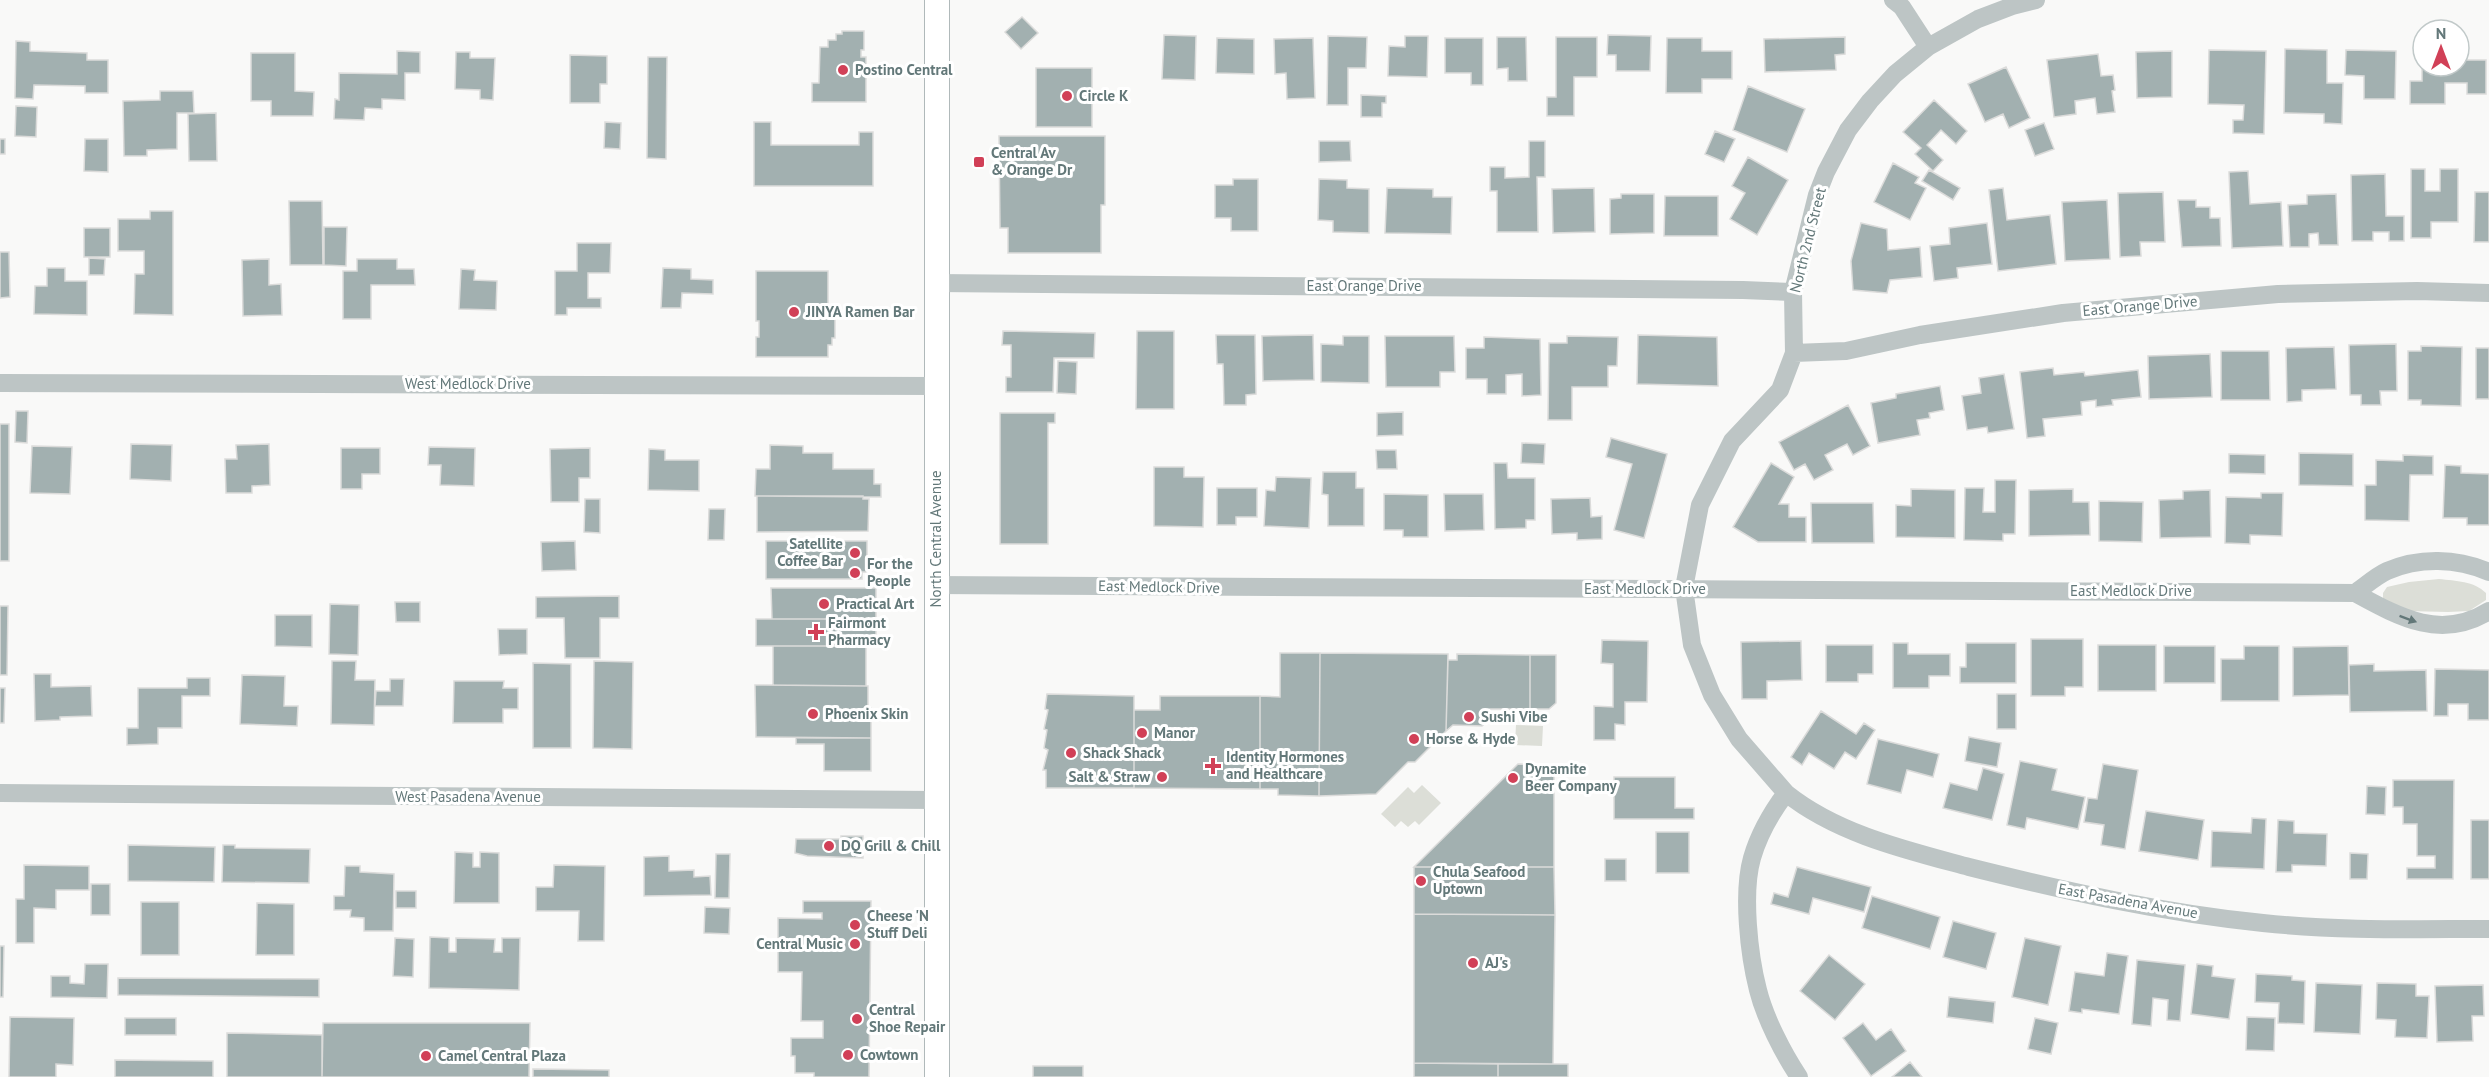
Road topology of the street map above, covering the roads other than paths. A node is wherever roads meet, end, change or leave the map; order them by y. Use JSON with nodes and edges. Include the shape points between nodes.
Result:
{"nodes":[{"id":1,"x":937,"y":0,"type":"edge"},
{"id":2,"x":1893,"y":0,"type":"edge"},
{"id":3,"x":2036,"y":0,"type":"edge"},
{"id":4,"x":1928,"y":47,"type":"junction"},
{"id":5,"x":936,"y":283,"type":"junction"},
{"id":6,"x":1793,"y":292,"type":"junction"},
{"id":7,"x":2489,"y":293,"type":"edge"},
{"id":8,"x":1794,"y":353,"type":"junction"},
{"id":9,"x":0,"y":383,"type":"edge"},
{"id":10,"x":936,"y":386,"type":"junction"},
{"id":11,"x":2489,"y":573,"type":"edge"},
{"id":12,"x":935,"y":585,"type":"junction"},
{"id":13,"x":1684,"y":588,"type":"junction"},
{"id":14,"x":2355,"y":593,"type":"junction"},
{"id":15,"x":2489,"y":611,"type":"edge"},
{"id":16,"x":0,"y":793,"type":"edge"},
{"id":17,"x":1786,"y":793,"type":"junction"},
{"id":18,"x":936,"y":800,"type":"junction"},
{"id":19,"x":2489,"y":929,"type":"edge"},
{"id":20,"x":937,"y":1077,"type":"edge"},
{"id":21,"x":1799,"y":1077,"type":"edge"}],
"edges":[{"from":1,"to":5,"type":"main road","name":"North Central Avenue"},
{"from":2,"to":4,"type":"street","via":[[1902,7]]},
{"from":3,"to":4,"type":"street","name":"North 2nd Street","via":[[1978,19]]},
{"from":4,"to":6,"type":"street","name":"North 2nd Street","via":[[1870,101],[1839,145],[1817,195]]},
{"from":5,"to":6,"type":"street","name":"East Orange Drive"},
{"from":5,"to":10,"type":"main road","name":"North Central Avenue"},
{"from":6,"to":8,"type":"street","name":"North 2nd Street"},
{"from":7,"to":8,"type":"street","name":"East Orange Drive","via":[[2278,294],[2062,313],[1920,334],[1846,351]]},
{"from":8,"to":13,"type":"street","name":"North 2nd Street","via":[[1780,390],[1732,441],[1700,505]]},
{"from":9,"to":10,"type":"street","name":"West Medlock Drive"},
{"from":10,"to":12,"type":"main road","name":"North Central Avenue"},
{"from":11,"to":14,"type":"street","via":[[2449,561],[2419,562],[2386,571]]},
{"from":12,"to":13,"type":"street","name":"East Medlock Drive"},
{"from":12,"to":18,"type":"main road","name":"North Central Avenue"},
{"from":13,"to":14,"type":"street","name":"East Medlock Drive"},
{"from":13,"to":17,"type":"street","name":"North 2nd Street","via":[[1692,645],[1712,694],[1739,739]]},
{"from":14,"to":15,"type":"street","name":"East Medlock Drive","one_way":true,"via":[[2409,621],[2436,626],[2464,623]]},
{"from":16,"to":18,"type":"street","name":"West Pasadena Avenue"},
{"from":17,"to":19,"type":"street","name":"East Pasadena Avenue","via":[[1835,824],[1925,855],[2059,890],[2263,923],[2384,930]]},
{"from":17,"to":21,"type":"street","via":[[1768,819],[1752,859],[1748,923],[1758,991]]},
{"from":18,"to":20,"type":"main road","name":"North Central Avenue"}]}
